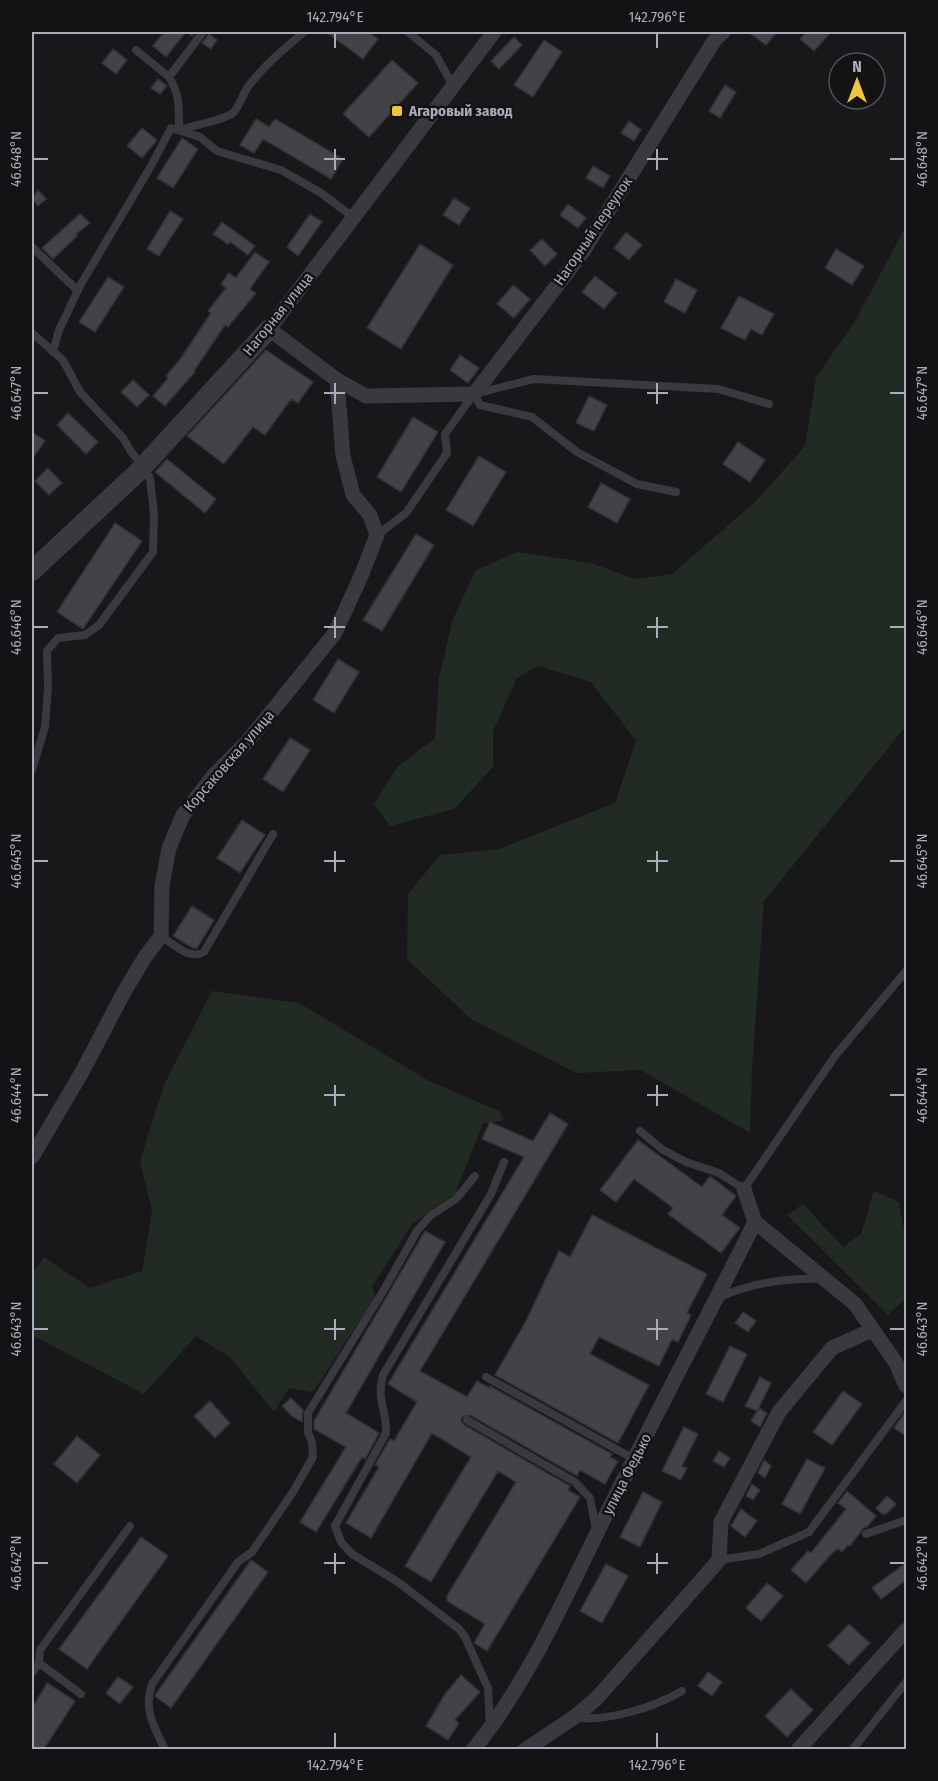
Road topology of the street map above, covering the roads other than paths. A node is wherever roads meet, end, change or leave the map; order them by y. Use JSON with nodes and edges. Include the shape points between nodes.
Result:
{"nodes":[{"id":1,"x":203,"y":32,"type":"edge"},
{"id":2,"x":304,"y":32,"type":"edge"},
{"id":3,"x":408,"y":32,"type":"edge"},
{"id":4,"x":494,"y":32,"type":"edge"},
{"id":5,"x":723,"y":32,"type":"edge"},
{"id":6,"x":136,"y":50,"type":"dead end"},
{"id":7,"x":170,"y":77,"type":"junction"},
{"id":8,"x":453,"y":86,"type":"junction"},
{"id":9,"x":179,"y":130,"type":"junction"},
{"id":10,"x":353,"y":217,"type":"junction"},
{"id":11,"x":32,"y":247,"type":"edge"},
{"id":12,"x":78,"y":291,"type":"junction"},
{"id":13,"x":269,"y":329,"type":"junction"},
{"id":14,"x":32,"y":333,"type":"edge"},
{"id":15,"x":53,"y":352,"type":"junction"},
{"id":16,"x":337,"y":380,"type":"junction"},
{"id":17,"x":474,"y":394,"type":"junction"},
{"id":18,"x":769,"y":404,"type":"dead end"},
{"id":19,"x":143,"y":467,"type":"junction"},
{"id":20,"x":676,"y":492,"type":"dead end"},
{"id":21,"x":376,"y":536,"type":"junction"},
{"id":22,"x":32,"y":571,"type":"edge"},
{"id":23,"x":32,"y":770,"type":"edge"},
{"id":24,"x":273,"y":834,"type":"dead end"},
{"id":25,"x":161,"y":936,"type":"junction"},
{"id":26,"x":906,"y":971,"type":"edge"},
{"id":27,"x":640,"y":1131,"type":"dead end"},
{"id":28,"x":32,"y":1157,"type":"edge"},
{"id":29,"x":504,"y":1162,"type":"dead end"},
{"id":30,"x":475,"y":1176,"type":"dead end"},
{"id":31,"x":744,"y":1189,"type":"junction"},
{"id":32,"x":755,"y":1222,"type":"junction"},
{"id":33,"x":825,"y":1279,"type":"junction"},
{"id":34,"x":716,"y":1299,"type":"junction"},
{"id":35,"x":872,"y":1330,"type":"junction"},
{"id":36,"x":486,"y":1377,"type":"dead end"},
{"id":37,"x":906,"y":1386,"type":"edge"},
{"id":38,"x":906,"y":1401,"type":"edge"},
{"id":39,"x":467,"y":1420,"type":"dead end"},
{"id":40,"x":634,"y":1459,"type":"junction"},
{"id":41,"x":906,"y":1520,"type":"edge"},
{"id":42,"x":130,"y":1526,"type":"dead end"},
{"id":43,"x":597,"y":1533,"type":"junction"},
{"id":44,"x":866,"y":1534,"type":"dead end"},
{"id":45,"x":719,"y":1560,"type":"junction"},
{"id":46,"x":906,"y":1630,"type":"edge"},
{"id":47,"x":39,"y":1663,"type":"junction"},
{"id":48,"x":32,"y":1673,"type":"edge"},
{"id":49,"x":906,"y":1682,"type":"edge"},
{"id":50,"x":682,"y":1690,"type":"dead end"},
{"id":51,"x":81,"y":1694,"type":"dead end"},
{"id":52,"x":573,"y":1718,"type":"junction"},
{"id":53,"x":490,"y":1729,"type":"junction"},
{"id":54,"x":165,"y":1749,"type":"edge"},
{"id":55,"x":473,"y":1749,"type":"edge"},
{"id":56,"x":525,"y":1749,"type":"edge"},
{"id":57,"x":798,"y":1749,"type":"edge"},
{"id":58,"x":852,"y":1749,"type":"edge"}],
"edges":[{"from":1,"to":7,"type":"lane"},
{"from":2,"to":9,"type":"lane","via":[[264,67],[247,87],[234,112]]},
{"from":3,"to":8,"type":"lane","via":[[436,55]]},
{"from":4,"to":8,"type":"street","name":"Нагорная улица"},
{"from":5,"to":17,"type":"street","name":"Нагорный переулок","via":[[582,253]]},
{"from":6,"to":7,"type":"lane"},
{"from":7,"to":9,"type":"lane","via":[[179,103]]},
{"from":8,"to":10,"type":"street","name":"Нагорная улица"},
{"from":9,"to":10,"type":"lane","via":[[200,136],[217,151],[281,170]]},
{"from":9,"to":12,"type":"lane","via":[[171,128]]},
{"from":10,"to":13,"type":"street","name":"Нагорная улица"},
{"from":11,"to":12,"type":"lane"},
{"from":12,"to":15,"type":"lane"},
{"from":13,"to":16,"type":"street"},
{"from":13,"to":19,"type":"street","name":"Нагорная улица"},
{"from":14,"to":15,"type":"lane"},
{"from":15,"to":19,"type":"lane","via":[[63,360],[80,392],[123,438]]},
{"from":16,"to":17,"type":"street","via":[[366,396]]},
{"from":16,"to":21,"type":"street","via":[[353,495],[370,515]]},
{"from":17,"to":18,"type":"lane","via":[[534,379],[718,389]]},
{"from":17,"to":20,"type":"lane","via":[[480,405],[532,417],[577,452],[637,484]]},
{"from":17,"to":21,"type":"lane","via":[[444,434],[447,453],[406,513]]},
{"from":19,"to":22,"type":"street","name":"Нагорная улица"},
{"from":19,"to":23,"type":"lane","via":[[150,478],[153,552],[99,625],[85,635],[58,638],[47,651],[45,727]]},
{"from":21,"to":25,"type":"street","name":"Корсаковская улица","via":[[335,633],[183,815],[169,848],[162,886]]},
{"from":24,"to":25,"type":"lane","via":[[204,952],[192,955]]},
{"from":25,"to":28,"type":"street","via":[[124,992]]},
{"from":26,"to":31,"type":"lane","via":[[835,1056]]},
{"from":27,"to":31,"type":"lane","via":[[671,1154],[719,1173]]},
{"from":29,"to":53,"type":"lane","via":[[491,1194],[383,1375],[379,1388],[386,1433],[335,1527],[352,1554],[398,1582],[459,1629],[488,1688]]},
{"from":30,"to":54,"type":"lane","via":[[456,1199],[430,1216],[417,1231],[308,1413],[313,1456],[293,1492],[152,1684],[147,1707]]},
{"from":31,"to":32,"type":"street"},
{"from":32,"to":33,"type":"street"},
{"from":32,"to":34,"type":"street","name":"улица Федько"},
{"from":33,"to":34,"type":"lane","via":[[778,1281]]},
{"from":33,"to":35,"type":"street","via":[[855,1304]]},
{"from":34,"to":40,"type":"street","name":"улица Федько"},
{"from":35,"to":37,"type":"street"},
{"from":35,"to":45,"type":"street","via":[[832,1348],[779,1412],[721,1522]]},
{"from":36,"to":40,"type":"lane"},
{"from":38,"to":45,"type":"lane","via":[[809,1532],[759,1554]]},
{"from":39,"to":43,"type":"lane","via":[[575,1482],[590,1498]]},
{"from":40,"to":43,"type":"street","name":"улица Федько"},
{"from":41,"to":44,"type":"lane"},
{"from":42,"to":47,"type":"lane","via":[[40,1650]]},
{"from":43,"to":53,"type":"street","name":"улица Федько","via":[[550,1631]]},
{"from":45,"to":52,"type":"street","via":[[596,1699]]},
{"from":46,"to":57,"type":"street"},
{"from":47,"to":48,"type":"lane"},
{"from":47,"to":51,"type":"lane"},
{"from":49,"to":58,"type":"lane"},
{"from":50,"to":52,"type":"lane","via":[[638,1709],[601,1718]]},
{"from":52,"to":56,"type":"street"},
{"from":53,"to":55,"type":"street","name":"улица Федько"}]}
